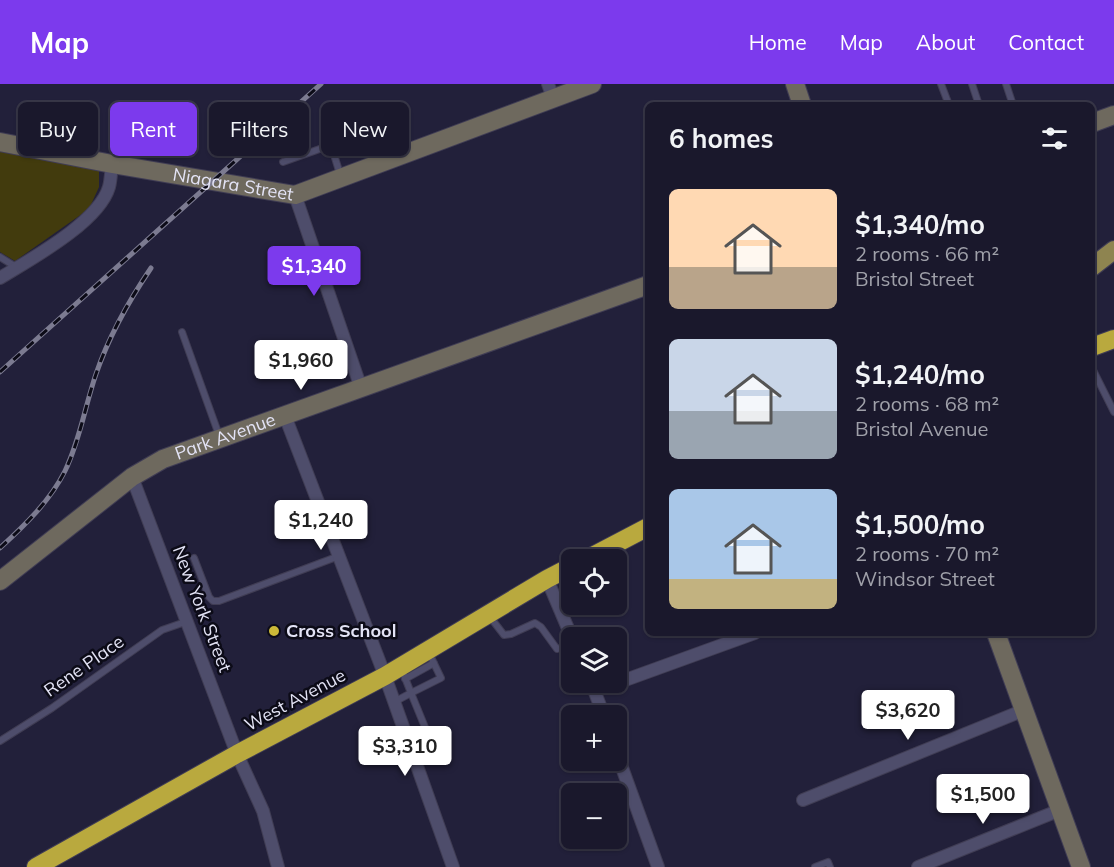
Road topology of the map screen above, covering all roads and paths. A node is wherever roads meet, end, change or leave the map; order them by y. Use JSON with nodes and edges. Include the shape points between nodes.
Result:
{"nodes":[{"id":1,"x":592,"y":84,"type":"edge"},
{"id":2,"x":795,"y":84,"type":"edge"},
{"id":3,"x":941,"y":84,"type":"edge"},
{"id":4,"x":972,"y":84,"type":"edge"},
{"id":5,"x":1006,"y":84,"type":"edge"},
{"id":6,"x":550,"y":91,"type":"edge"},
{"id":7,"x":801,"y":102,"type":"edge"},
{"id":8,"x":948,"y":102,"type":"edge"},
{"id":9,"x":979,"y":102,"type":"edge"},
{"id":10,"x":1013,"y":102,"type":"edge"},
{"id":11,"x":1114,"y":115,"type":"edge"},
{"id":12,"x":1095,"y":122,"type":"edge"},
{"id":13,"x":0,"y":142,"type":"edge"},
{"id":14,"x":321,"y":149,"type":"edge"},
{"id":15,"x":409,"y":152,"type":"edge"},
{"id":16,"x":334,"y":156,"type":"edge"},
{"id":17,"x":399,"y":156,"type":"edge"},
{"id":18,"x":283,"y":162,"type":"dead end"},
{"id":19,"x":112,"y":164,"type":"junction"},
{"id":20,"x":341,"y":178,"type":"junction"},
{"id":21,"x":295,"y":195,"type":"junction"},
{"id":22,"x":0,"y":257,"type":"edge"},
{"id":23,"x":16,"y":268,"type":"junction"},
{"id":24,"x":0,"y":278,"type":"edge"},
{"id":25,"x":645,"y":286,"type":"edge"},
{"id":26,"x":182,"y":332,"type":"dead end"},
{"id":27,"x":1114,"y":339,"type":"edge"},
{"id":28,"x":1095,"y":346,"type":"edge"},
{"id":29,"x":1095,"y":374,"type":"edge"},
{"id":30,"x":362,"y":388,"type":"junction"},
{"id":31,"x":1114,"y":412,"type":"edge"},
{"id":32,"x":285,"y":416,"type":"junction"},
{"id":33,"x":221,"y":439,"type":"junction"},
{"id":34,"x":132,"y":477,"type":"junction"},
{"id":35,"x":645,"y":529,"type":"edge"},
{"id":36,"x":606,"y":549,"type":"edge"},
{"id":37,"x":339,"y":556,"type":"junction"},
{"id":38,"x":194,"y":558,"type":"dead end"},
{"id":39,"x":561,"y":572,"type":"edge"},
{"id":40,"x":547,"y":579,"type":"junction"},
{"id":41,"x":0,"y":581,"type":"edge"},
{"id":42,"x":488,"y":614,"type":"junction"},
{"id":43,"x":188,"y":621,"type":"junction"},
{"id":44,"x":567,"y":627,"type":"edge"},
{"id":45,"x":746,"y":636,"type":"edge"},
{"id":46,"x":997,"y":636,"type":"edge"},
{"id":47,"x":561,"y":648,"type":"edge"},
{"id":48,"x":431,"y":657,"type":"junction"},
{"id":49,"x":397,"y":674,"type":"junction"},
{"id":50,"x":627,"y":676,"type":"edge"},
{"id":51,"x":411,"y":693,"type":"junction"},
{"id":52,"x":394,"y":702,"type":"junction"},
{"id":53,"x":1024,"y":710,"type":"junction"},
{"id":54,"x":0,"y":741,"type":"edge"},
{"id":55,"x":410,"y":746,"type":"junction"},
{"id":56,"x":237,"y":754,"type":"junction"},
{"id":57,"x":623,"y":771,"type":"edge"},
{"id":58,"x":803,"y":800,"type":"dead end"},
{"id":59,"x":1060,"y":810,"type":"junction"},
{"id":60,"x":36,"y":867,"type":"edge"},
{"id":61,"x":278,"y":867,"type":"edge"},
{"id":62,"x":453,"y":867,"type":"edge"},
{"id":63,"x":658,"y":867,"type":"edge"},
{"id":64,"x":815,"y":867,"type":"edge"},
{"id":65,"x":830,"y":867,"type":"edge"},
{"id":66,"x":918,"y":867,"type":"edge"},
{"id":67,"x":1081,"y":867,"type":"edge"}],
"edges":[{"from":1,"to":6,"type":"street","name":"Niagara Street"},
{"from":2,"to":7,"type":"street"},
{"from":3,"to":8,"type":"lane"},
{"from":4,"to":9,"type":"lane"},
{"from":5,"to":10,"type":"lane"},
{"from":6,"to":15,"type":"street","name":"Niagara Street"},
{"from":11,"to":12,"type":"street"},
{"from":13,"to":19,"type":"street","name":"Niagara Street"},
{"from":14,"to":18,"type":"lane"},
{"from":16,"to":20,"type":"lane"},
{"from":17,"to":20,"type":"street","name":"Niagara Street"},
{"from":19,"to":21,"type":"street","name":"Niagara Street"},
{"from":19,"to":23,"type":"street","via":[[109,188],[93,214]]},
{"from":20,"to":21,"type":"street","name":"Niagara Street"},
{"from":21,"to":30,"type":"street"},
{"from":22,"to":23,"type":"lane"},
{"from":23,"to":24,"type":"street"},
{"from":25,"to":30,"type":"street","name":"Park Avenue"},
{"from":26,"to":33,"type":"lane"},
{"from":27,"to":28,"type":"highway"},
{"from":29,"to":31,"type":"lane"},
{"from":30,"to":32,"type":"street","name":"Park Avenue"},
{"from":32,"to":33,"type":"street","name":"Park Avenue"},
{"from":32,"to":37,"type":"street"},
{"from":33,"to":34,"type":"street","name":"Park Avenue","via":[[163,459]]},
{"from":34,"to":41,"type":"street","name":"Park Avenue"},
{"from":34,"to":43,"type":"street","name":"New York Street"},
{"from":35,"to":36,"type":"highway"},
{"from":37,"to":38,"type":"lane","via":[[219,601],[209,597]]},
{"from":37,"to":49,"type":"street"},
{"from":39,"to":40,"type":"highway","name":"West Avenue"},
{"from":40,"to":42,"type":"highway","name":"West Avenue"},
{"from":40,"to":44,"type":"street"},
{"from":42,"to":47,"type":"lane","via":[[504,635],[539,624],[557,649]]},
{"from":42,"to":48,"type":"highway","name":"West Avenue"},
{"from":43,"to":54,"type":"lane","name":"Rene Place","via":[[162,630]]},
{"from":43,"to":56,"type":"street","name":"New York Street"},
{"from":45,"to":50,"type":"street"},
{"from":46,"to":53,"type":"street"},
{"from":48,"to":49,"type":"highway","name":"West Avenue"},
{"from":48,"to":51,"type":"lane","via":[[441,678]]},
{"from":49,"to":51,"type":"lane"},
{"from":49,"to":52,"type":"street"},
{"from":49,"to":56,"type":"highway","name":"West Avenue"},
{"from":51,"to":52,"type":"lane"},
{"from":51,"to":55,"type":"lane","via":[[429,737]]},
{"from":52,"to":55,"type":"street"},
{"from":53,"to":58,"type":"street"},
{"from":53,"to":59,"type":"street"},
{"from":55,"to":62,"type":"street"},
{"from":56,"to":60,"type":"highway","name":"West Avenue"},
{"from":56,"to":61,"type":"street","name":"New York Street","via":[[263,811]]},
{"from":57,"to":63,"type":"street"},
{"from":59,"to":66,"type":"street"},
{"from":59,"to":67,"type":"street"},
{"from":64,"to":65,"type":"lane","via":[[828,862]]}]}
